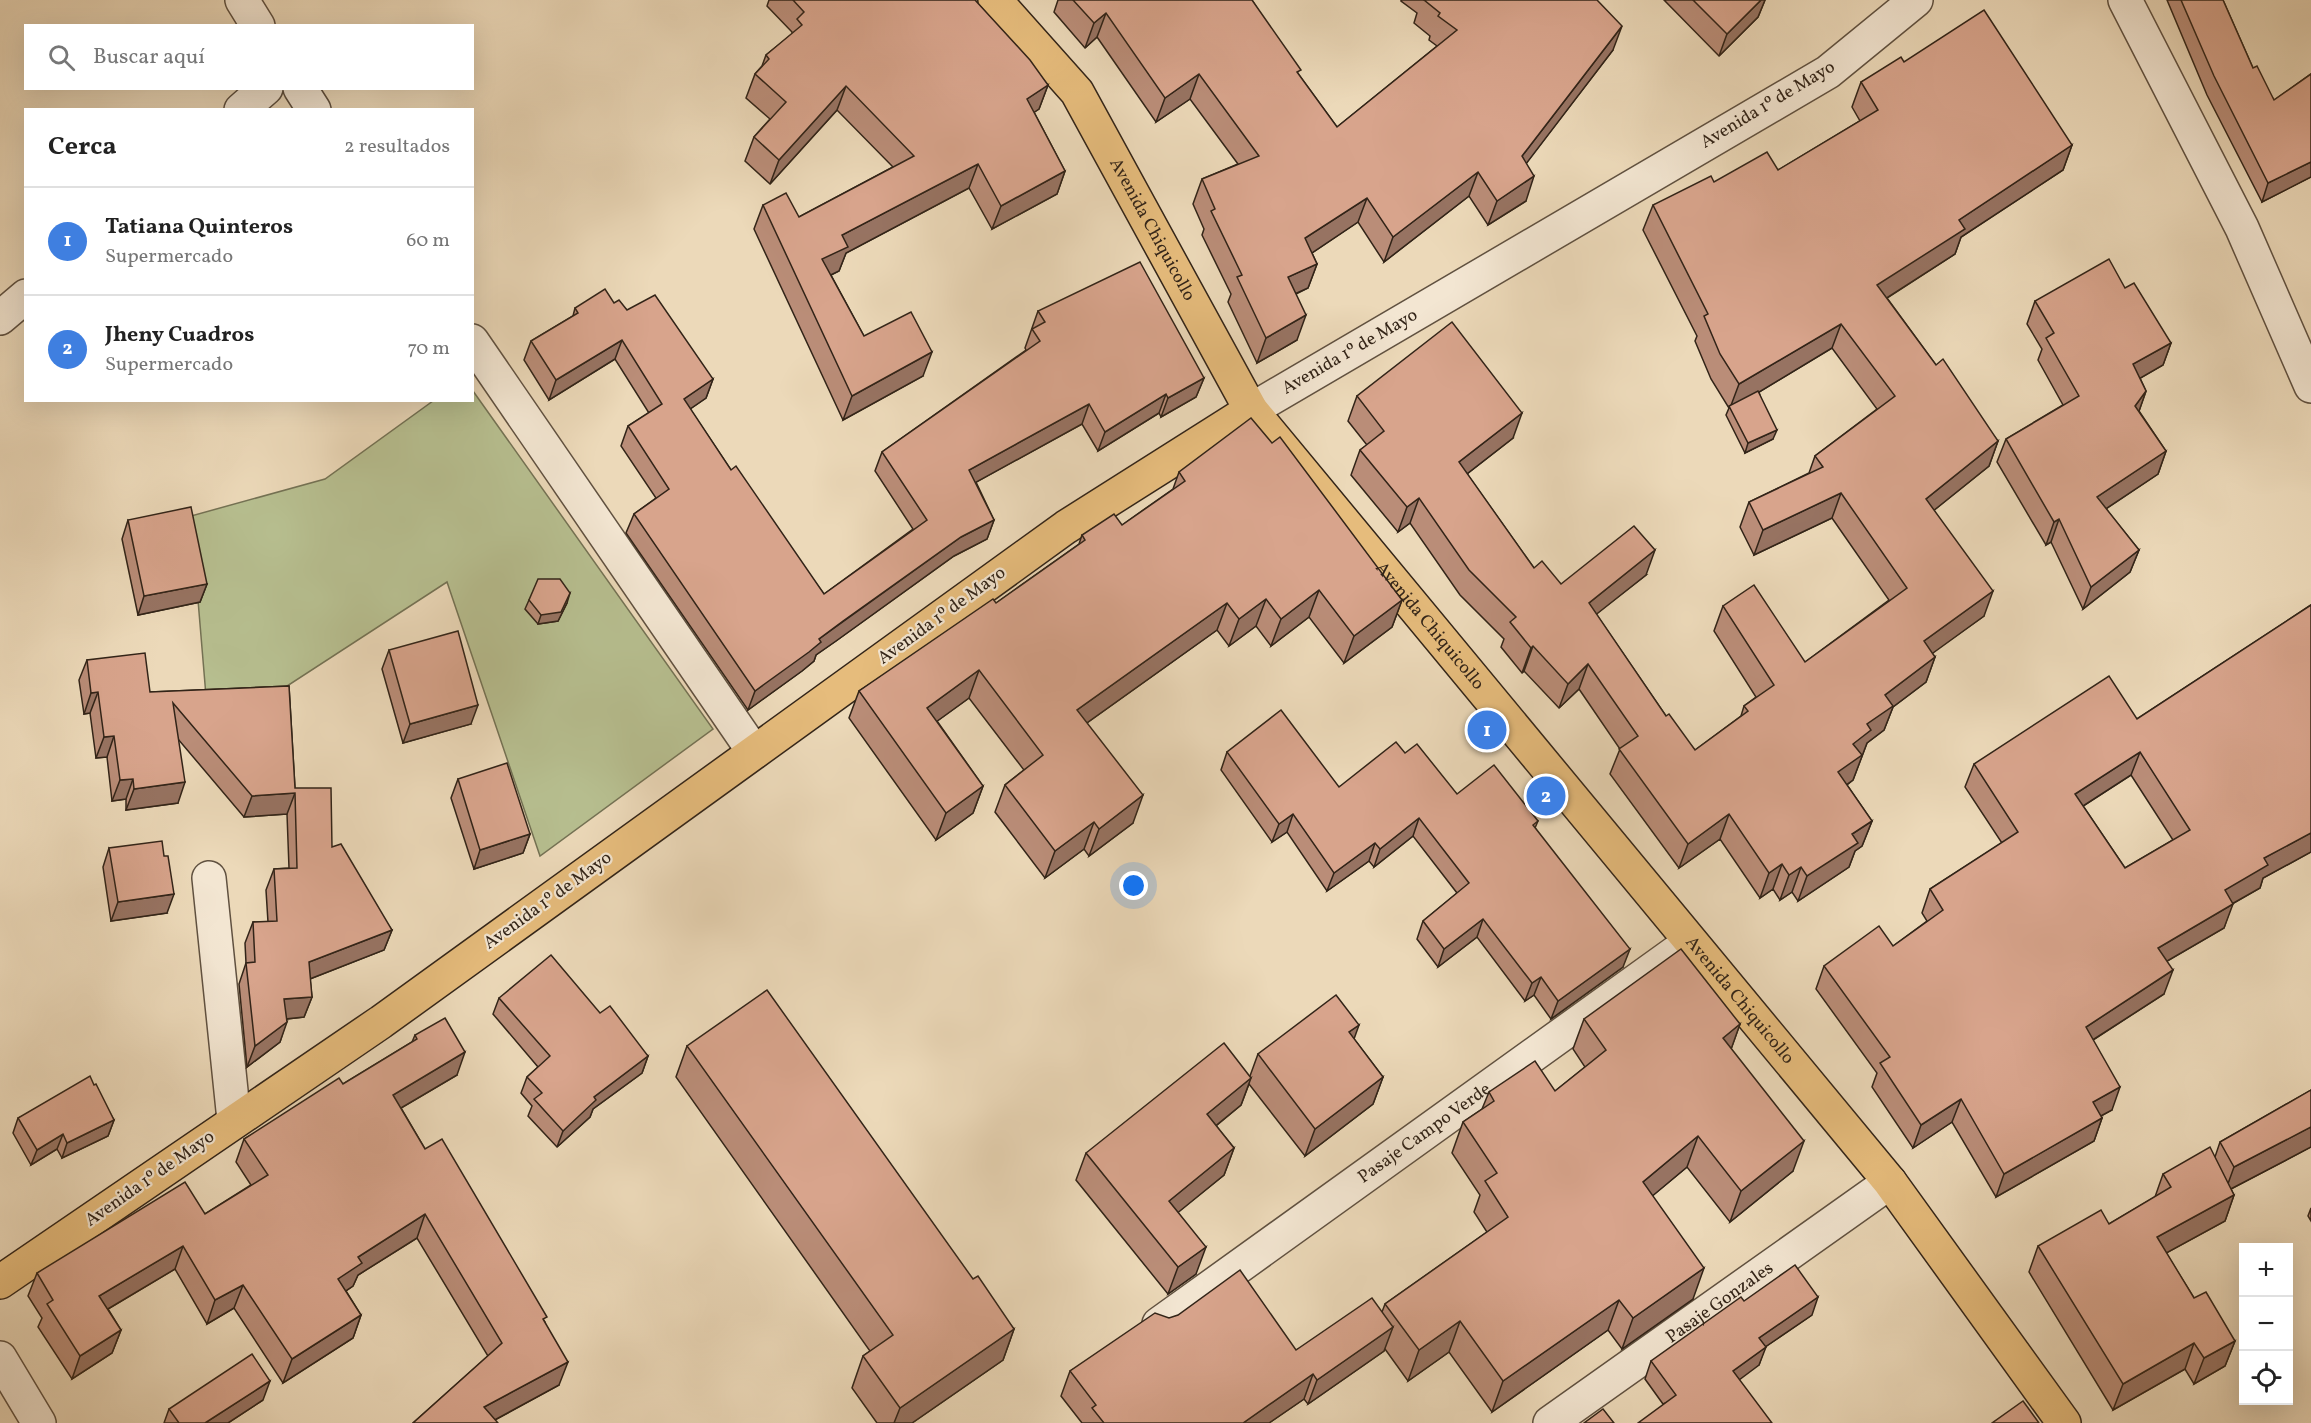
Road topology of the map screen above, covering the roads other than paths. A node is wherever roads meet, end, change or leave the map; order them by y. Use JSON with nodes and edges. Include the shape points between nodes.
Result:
{"nodes":[{"id":1,"x":242,"y":0,"type":"edge"},
{"id":2,"x":995,"y":0,"type":"edge"},
{"id":3,"x":1916,"y":0,"type":"edge"},
{"id":4,"x":2125,"y":0,"type":"edge"},
{"id":5,"x":257,"y":24,"type":"edge"},
{"id":6,"x":264,"y":90,"type":"edge"},
{"id":7,"x":301,"y":90,"type":"edge"},
{"id":8,"x":244,"y":108,"type":"edge"},
{"id":9,"x":313,"y":108,"type":"edge"},
{"id":10,"x":24,"y":298,"type":"edge"},
{"id":11,"x":0,"y":318,"type":"edge"},
{"id":12,"x":474,"y":344,"type":"edge"},
{"id":13,"x":2311,"y":386,"type":"edge"},
{"id":14,"x":1251,"y":410,"type":"junction"},
{"id":15,"x":754,"y":752,"type":"junction"},
{"id":16,"x":209,"y":878,"type":"dead end"},
{"id":17,"x":1689,"y":942,"type":"junction"},
{"id":18,"x":234,"y":1120,"type":"junction"},
{"id":19,"x":1890,"y":1182,"type":"junction"},
{"id":20,"x":0,"y":1282,"type":"edge"},
{"id":21,"x":1160,"y":1324,"type":"edge"},
{"id":22,"x":0,"y":1358,"type":"edge"},
{"id":23,"x":39,"y":1423,"type":"edge"},
{"id":24,"x":1550,"y":1423,"type":"edge"},
{"id":25,"x":2064,"y":1423,"type":"edge"}],
"edges":[{"from":1,"to":5,"type":"street"},
{"from":2,"to":14,"type":"main road","name":"Avenida Chiquicollo","via":[[1077,92]]},
{"from":3,"to":14,"type":"street","name":"Avenida 1º de Mayo","via":[[1828,72]]},
{"from":4,"to":13,"type":"street","via":[[2242,228]]},
{"from":6,"to":8,"type":"street"},
{"from":7,"to":9,"type":"street"},
{"from":10,"to":11,"type":"street"},
{"from":12,"to":15,"type":"street"},
{"from":14,"to":15,"type":"main road","name":"Avenida 1º de Mayo","via":[[1066,526]]},
{"from":14,"to":17,"type":"main road","name":"Avenida Chiquicollo"},
{"from":15,"to":18,"type":"main road","name":"Avenida 1º de Mayo","via":[[381,1022]]},
{"from":16,"to":18,"type":"street"},
{"from":17,"to":19,"type":"main road","name":"Avenida Chiquicollo"},
{"from":17,"to":21,"type":"street","name":"Pasaje Campo Verde"},
{"from":18,"to":20,"type":"main road","name":"Avenida 1º de Mayo"},
{"from":19,"to":24,"type":"street","name":"Pasaje Gonzales"},
{"from":19,"to":25,"type":"main road","name":"Avenida Chiquicollo"},
{"from":22,"to":23,"type":"street"}]}
